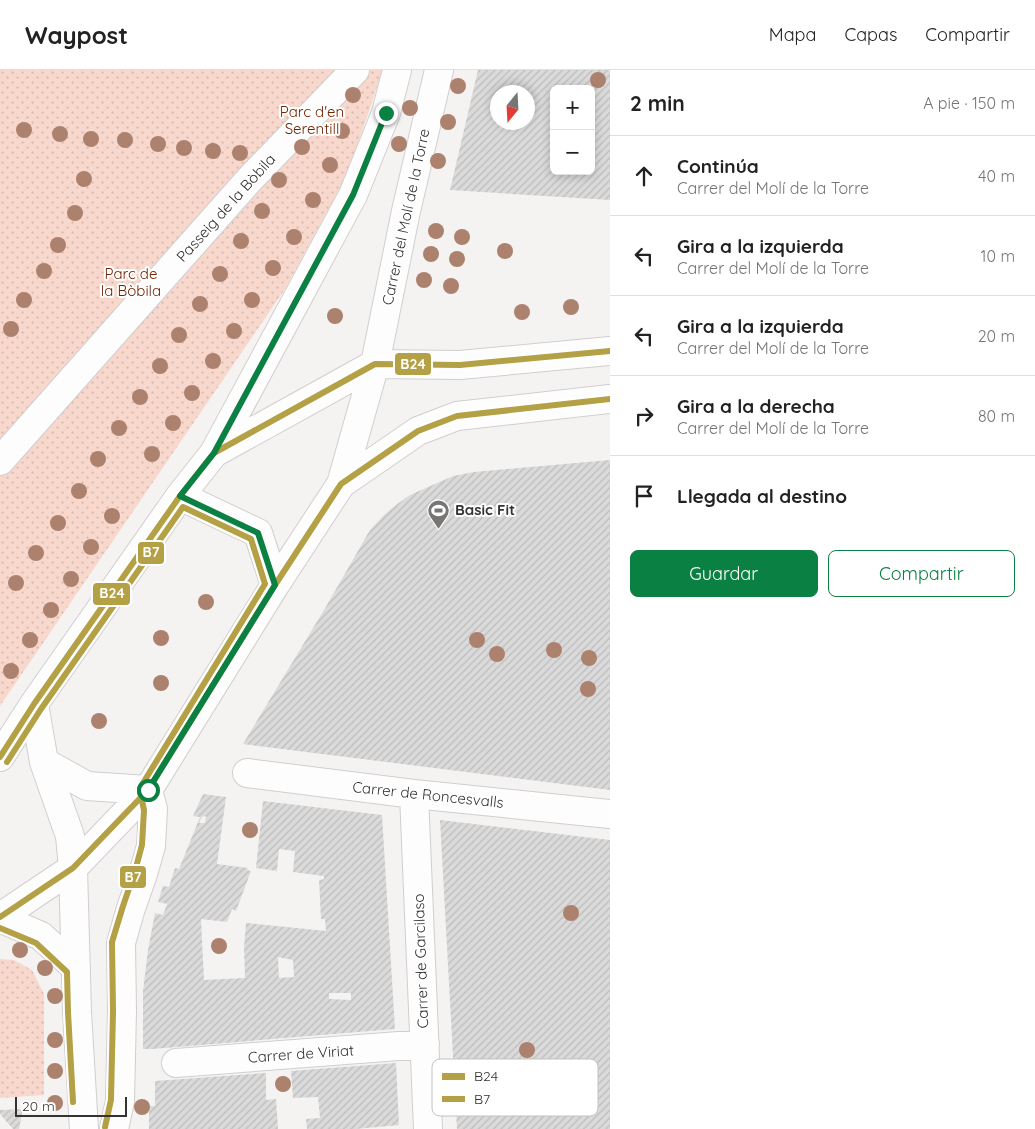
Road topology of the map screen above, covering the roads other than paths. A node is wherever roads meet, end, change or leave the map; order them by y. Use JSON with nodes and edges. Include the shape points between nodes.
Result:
{"nodes":[{"id":1,"x":355,"y":70,"type":"edge"},
{"id":2,"x":396,"y":70,"type":"edge"},
{"id":3,"x":439,"y":70,"type":"edge"},
{"id":4,"x":610,"y":351,"type":"edge"},
{"id":5,"x":375,"y":364,"type":"junction"},
{"id":6,"x":610,"y":399,"type":"edge"},
{"id":7,"x":214,"y":453,"type":"junction"},
{"id":8,"x":0,"y":461,"type":"edge"},
{"id":9,"x":341,"y":484,"type":"junction"},
{"id":10,"x":180,"y":496,"type":"junction"},
{"id":11,"x":275,"y":585,"type":"junction"},
{"id":12,"x":34,"y":704,"type":"junction"},
{"id":13,"x":0,"y":756,"type":"edge"},
{"id":14,"x":44,"y":762,"type":"junction"},
{"id":15,"x":247,"y":773,"type":"dead end"},
{"id":16,"x":148,"y":790,"type":"junction"},
{"id":17,"x":414,"y":794,"type":"junction"},
{"id":18,"x":610,"y":814,"type":"edge"},
{"id":19,"x":73,"y":868,"type":"junction"},
{"id":20,"x":0,"y":917,"type":"edge"},
{"id":21,"x":76,"y":968,"type":"junction"},
{"id":22,"x":425,"y":1044,"type":"junction"},
{"id":23,"x":176,"y":1063,"type":"dead end"},
{"id":24,"x":84,"y":1129,"type":"edge"},
{"id":25,"x":114,"y":1129,"type":"edge"},
{"id":26,"x":428,"y":1129,"type":"edge"}],
"edges":[{"from":1,"to":8,"type":"street","name":"Passeig de la Bòbila","via":[[249,180]]},
{"from":2,"to":7,"type":"street","via":[[386,113],[353,195]]},
{"from":3,"to":5,"type":"street","name":"Carrer del Molí de la Torre"},
{"from":4,"to":5,"type":"street","via":[[460,365]]},
{"from":5,"to":7,"type":"street"},
{"from":5,"to":9,"type":"street","name":"Carrer del Molí de la Torre"},
{"from":6,"to":9,"type":"street","via":[[457,416],[418,431]]},
{"from":7,"to":10,"type":"street"},
{"from":9,"to":11,"type":"street","name":"Carrer del Molí de la Torre"},
{"from":10,"to":11,"type":"street","via":[[258,533]]},
{"from":10,"to":12,"type":"street"},
{"from":11,"to":16,"type":"street","name":"Carrer del Molí de la Torre"},
{"from":12,"to":13,"type":"street"},
{"from":12,"to":14,"type":"street"},
{"from":14,"to":16,"type":"street","via":[[87,786]]},
{"from":14,"to":19,"type":"street","via":[[70,836]]},
{"from":15,"to":17,"type":"street","name":"Carrer de Roncesvalls"},
{"from":16,"to":19,"type":"street","name":"Carrer del Molí de la Torre"},
{"from":16,"to":25,"type":"street","via":[[153,809],[151,846],[121,942],[120,1102]]},
{"from":17,"to":18,"type":"street","name":"Carrer de Roncesvalls"},
{"from":17,"to":22,"type":"street","name":"Carrer de Garcilaso"},
{"from":19,"to":20,"type":"street","name":"Carrer del Molí de la Torre"},
{"from":19,"to":21,"type":"street"},
{"from":20,"to":21,"type":"street","via":[[41,936]]},
{"from":21,"to":24,"type":"street"},
{"from":22,"to":23,"type":"street","name":"Carrer de Viriat"},
{"from":22,"to":26,"type":"street","name":"Carrer de Garcilaso"}]}
